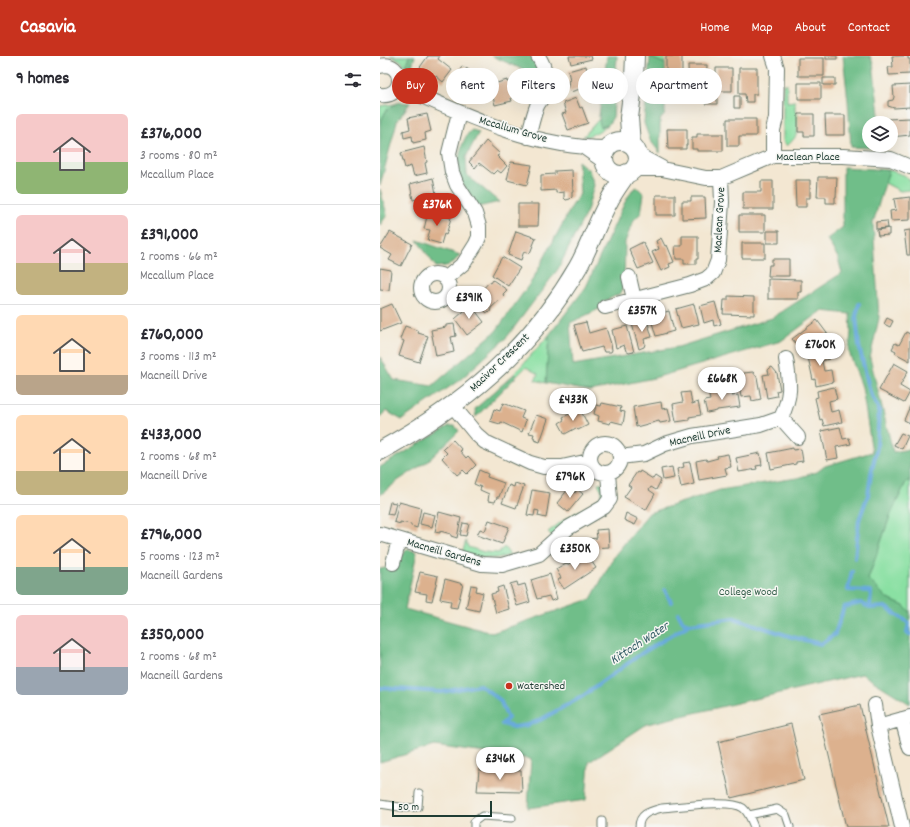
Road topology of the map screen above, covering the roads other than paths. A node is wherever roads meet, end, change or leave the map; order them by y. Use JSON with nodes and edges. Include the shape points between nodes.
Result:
{"nodes":[{"id":1,"x":538,"y":56,"type":"edge"},
{"id":2,"x":635,"y":56,"type":"edge"},
{"id":3,"x":774,"y":56,"type":"edge"},
{"id":4,"x":380,"y":66,"type":"edge"},
{"id":5,"x":392,"y":68,"type":"edge"},
{"id":6,"x":392,"y":93,"type":"edge"},
{"id":7,"x":380,"y":95,"type":"edge"},
{"id":8,"x":438,"y":104,"type":"edge"},
{"id":9,"x":459,"y":113,"type":"junction"},
{"id":10,"x":528,"y":137,"type":"junction"},
{"id":11,"x":772,"y":156,"type":"junction"},
{"id":12,"x":621,"y":158,"type":"junction"},
{"id":13,"x":910,"y":167,"type":"edge"},
{"id":14,"x":721,"y":178,"type":"junction"},
{"id":15,"x":629,"y":277,"type":"dead end"},
{"id":16,"x":445,"y":279,"type":"dead end"},
{"id":17,"x":634,"y":299,"type":"junction"},
{"id":18,"x":605,"y":307,"type":"dead end"},
{"id":19,"x":786,"y":359,"type":"dead end"},
{"id":20,"x":453,"y":406,"type":"junction"},
{"id":21,"x":781,"y":418,"type":"junction"},
{"id":22,"x":798,"y":437,"type":"dead end"},
{"id":23,"x":380,"y":451,"type":"edge"},
{"id":24,"x":620,"y":458,"type":"junction"},
{"id":25,"x":589,"y":461,"type":"junction"},
{"id":26,"x":608,"y":473,"type":"junction"},
{"id":27,"x":380,"y":534,"type":"edge"},
{"id":28,"x":399,"y":540,"type":"junction"},
{"id":29,"x":393,"y":563,"type":"dead end"},
{"id":30,"x":875,"y":705,"type":"dead end"},
{"id":31,"x":906,"y":718,"type":"edge"},
{"id":32,"x":878,"y":726,"type":"junction"},
{"id":33,"x":910,"y":748,"type":"edge"},
{"id":34,"x":419,"y":793,"type":"dead end"},
{"id":35,"x":380,"y":804,"type":"edge"},
{"id":36,"x":749,"y":815,"type":"junction"},
{"id":37,"x":512,"y":818,"type":"dead end"},
{"id":38,"x":474,"y":827,"type":"edge"},
{"id":39,"x":639,"y":827,"type":"edge"},
{"id":40,"x":754,"y":827,"type":"edge"},
{"id":41,"x":790,"y":827,"type":"edge"},
{"id":42,"x":902,"y":827,"type":"edge"}],
"edges":[{"from":1,"to":10,"type":"street","via":[[544,66],[546,83]]},
{"from":2,"to":12,"type":"street","name":"Macivor Crescent","via":[[629,118]]},
{"from":3,"to":11,"type":"street","via":[[777,68],[776,118]]},
{"from":4,"to":5,"type":"street","via":[[388,65]]},
{"from":6,"to":7,"type":"street"},
{"from":8,"to":9,"type":"street","name":"Mccallum Grove"},
{"from":9,"to":10,"type":"street","name":"Mccallum Grove","via":[[496,128]]},
{"from":9,"to":16,"type":"street","via":[[449,153],[452,172],[475,213],[479,237],[464,263]]},
{"from":10,"to":12,"type":"street","name":"Mccallum Grove"},
{"from":11,"to":13,"type":"street","name":"Maclean Place","via":[[891,159]]},
{"from":11,"to":14,"type":"street","name":"Maclean Place"},
{"from":12,"to":14,"type":"street","name":"Maclean Place","via":[[706,178]]},
{"from":12,"to":20,"type":"street","name":"Macivor Crescent","via":[[609,201],[579,266],[555,303],[523,343]]},
{"from":14,"to":17,"type":"street","name":"Maclean Grove","via":[[718,260],[713,273],[706,280]]},
{"from":15,"to":17,"type":"street"},
{"from":17,"to":18,"type":"street","name":"Maclean Grove"},
{"from":19,"to":21,"type":"street","via":[[790,390],[788,404]]},
{"from":20,"to":23,"type":"street","name":"Macivor Crescent"},
{"from":20,"to":25,"type":"street","via":[[485,442],[530,463],[544,467],[562,467]]},
{"from":21,"to":22,"type":"street"},
{"from":21,"to":24,"type":"street","name":"Macneill Drive","via":[[761,425],[692,436],[644,454]]},
{"from":24,"to":25,"type":"street","via":[[613,445],[599,443],[590,454]]},
{"from":24,"to":26,"type":"street","via":[[617,468]]},
{"from":25,"to":26,"type":"street","via":[[596,471]]},
{"from":26,"to":28,"type":"street","name":"Macneill Gardens","via":[[610,499],[604,507],[568,528],[539,554],[502,565],[482,564]]},
{"from":27,"to":28,"type":"street","name":"Macneill Gardens"},
{"from":28,"to":29,"type":"street","name":"Macneill Gardens"},
{"from":30,"to":32,"type":"street"},
{"from":31,"to":32,"type":"street"},
{"from":31,"to":33,"type":"street"},
{"from":32,"to":42,"type":"street"},
{"from":34,"to":35,"type":"lane","via":[[418,807]]},
{"from":36,"to":39,"type":"lane","via":[[736,804],[662,808],[646,813],[641,818]]},
{"from":36,"to":40,"type":"lane"},
{"from":36,"to":41,"type":"lane","via":[[777,809],[786,815]]},
{"from":37,"to":38,"type":"lane","via":[[482,816],[474,822]]}]}
